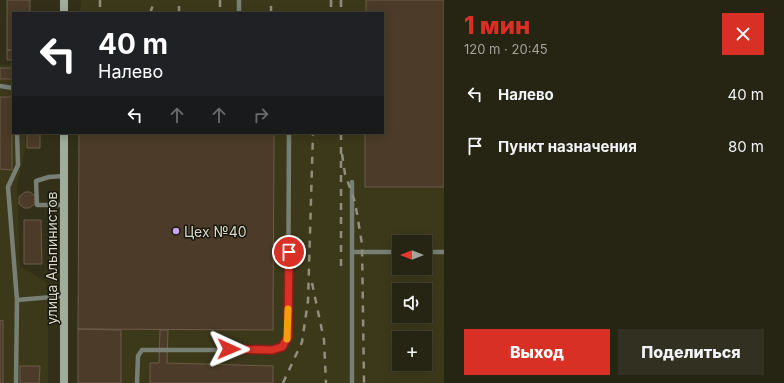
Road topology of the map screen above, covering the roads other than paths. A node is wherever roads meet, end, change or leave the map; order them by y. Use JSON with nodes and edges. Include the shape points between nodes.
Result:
{"nodes":[{"id":1,"x":64,"y":0,"type":"edge"},
{"id":2,"x":239,"y":0,"type":"edge"},
{"id":3,"x":64,"y":12,"type":"edge"},
{"id":4,"x":239,"y":12,"type":"edge"},
{"id":5,"x":0,"y":86,"type":"edge"},
{"id":6,"x":12,"y":88,"type":"edge"},
{"id":7,"x":17,"y":134,"type":"edge"},
{"id":8,"x":64,"y":134,"type":"edge"},
{"id":9,"x":289,"y":134,"type":"edge"},
{"id":10,"x":64,"y":176,"type":"junction"},
{"id":11,"x":352,"y":182,"type":"dead end"},
{"id":12,"x":64,"y":205,"type":"junction"},
{"id":13,"x":352,"y":252,"type":"junction"},
{"id":14,"x":392,"y":252,"type":"edge"},
{"id":15,"x":432,"y":252,"type":"edge"},
{"id":16,"x":444,"y":252,"type":"edge"},
{"id":17,"x":64,"y":296,"type":"junction"},
{"id":18,"x":17,"y":300,"type":"junction"},
{"id":19,"x":16,"y":383,"type":"edge"},
{"id":20,"x":64,"y":383,"type":"edge"},
{"id":21,"x":137,"y":383,"type":"edge"},
{"id":22,"x":352,"y":383,"type":"edge"}],
"edges":[{"from":1,"to":3,"type":"main road"},
{"from":2,"to":4,"type":"lane"},
{"from":5,"to":6,"type":"lane"},
{"from":7,"to":18,"type":"lane","via":[[18,165],[8,187]]},
{"from":8,"to":10,"type":"main road","name":"улица Альпинистов"},
{"from":9,"to":21,"type":"lane","via":[[288,337],[282,347],[272,350],[142,350],[138,356]]},
{"from":10,"to":12,"type":"main road","name":"улица Альпинистов"},
{"from":10,"to":12,"type":"lane","via":[[36,181],[37,205]]},
{"from":11,"to":13,"type":"lane"},
{"from":12,"to":17,"type":"main road","name":"улица Альпинистов"},
{"from":13,"to":14,"type":"lane"},
{"from":13,"to":22,"type":"lane"},
{"from":15,"to":16,"type":"lane"},
{"from":17,"to":18,"type":"lane"},
{"from":17,"to":20,"type":"main road","name":"улица Альпинистов"},
{"from":18,"to":19,"type":"lane"}]}
